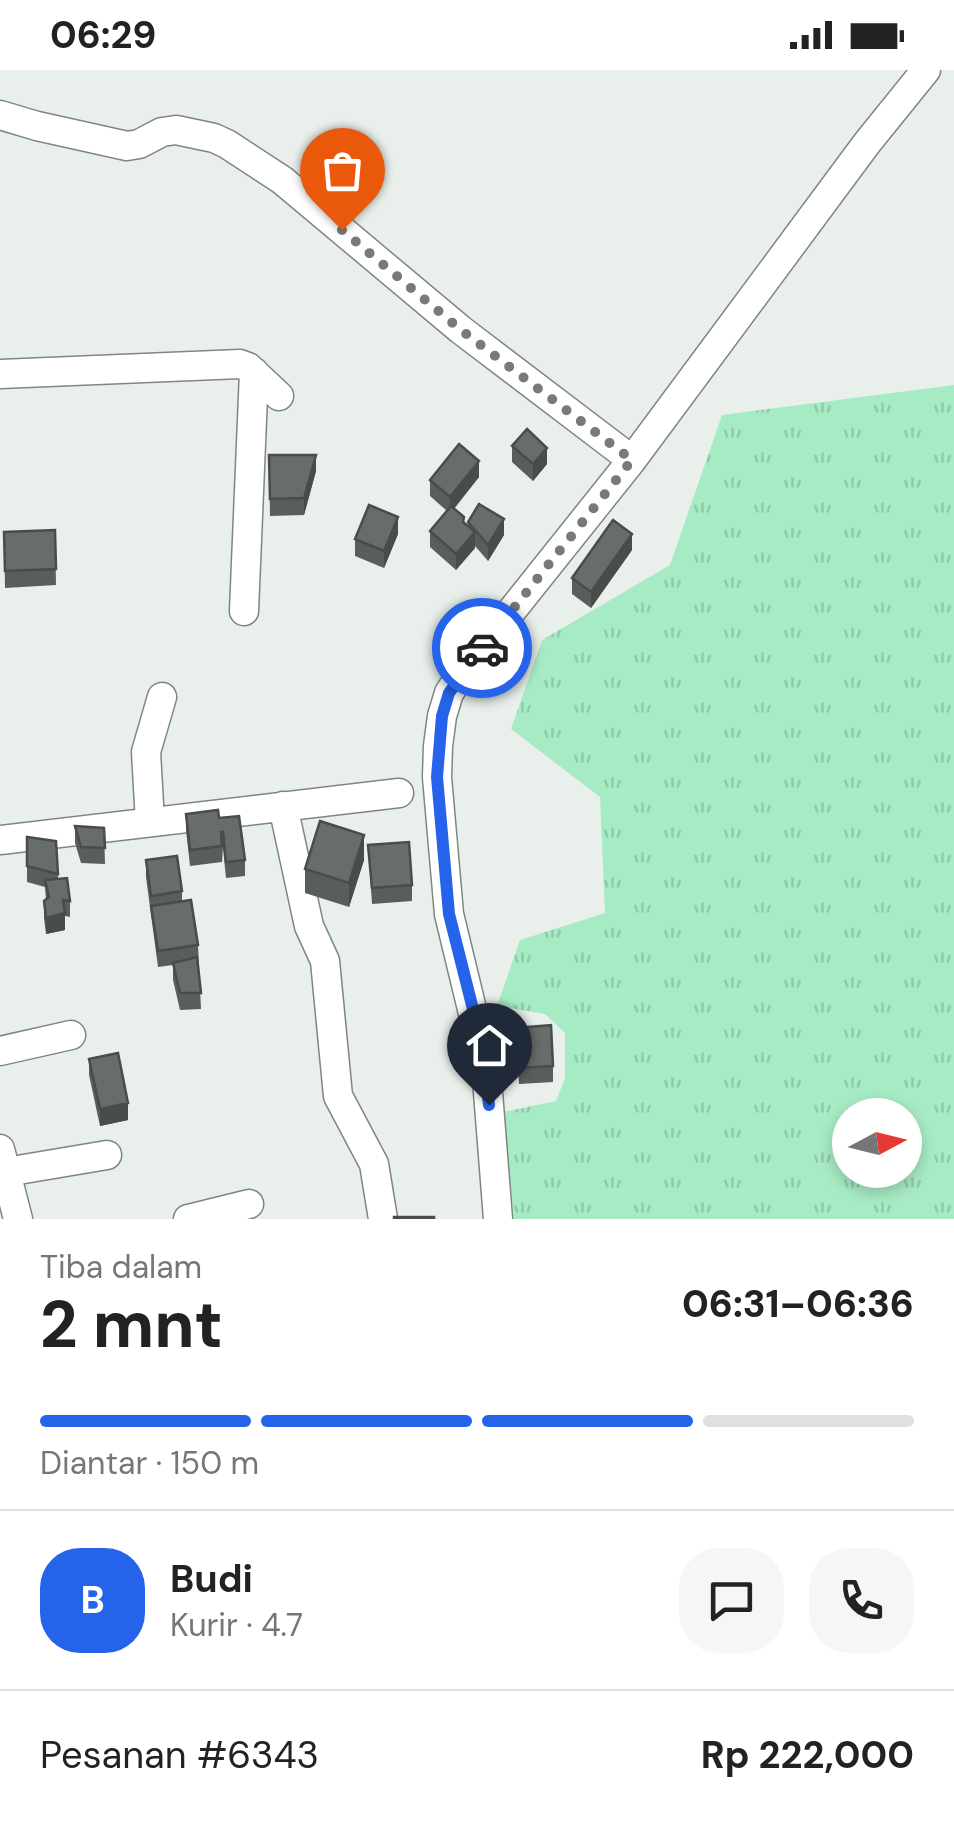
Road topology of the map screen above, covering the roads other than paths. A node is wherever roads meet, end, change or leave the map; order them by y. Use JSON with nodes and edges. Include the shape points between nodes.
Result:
{"nodes":[{"id":1,"x":926,"y":70,"type":"edge"},
{"id":2,"x":0,"y":115,"type":"edge"},
{"id":3,"x":254,"y":372,"type":"junction"},
{"id":4,"x":0,"y":374,"type":"edge"},
{"id":5,"x":279,"y":396,"type":"dead end"},
{"id":6,"x":632,"y":460,"type":"junction"},
{"id":7,"x":244,"y":611,"type":"dead end"},
{"id":8,"x":162,"y":697,"type":"dead end"},
{"id":9,"x":400,"y":793,"type":"dead end"},
{"id":10,"x":283,"y":806,"type":"junction"},
{"id":11,"x":150,"y":822,"type":"junction"},
{"id":12,"x":0,"y":840,"type":"edge"},
{"id":13,"x":71,"y":1035,"type":"dead end"},
{"id":14,"x":0,"y":1051,"type":"edge"},
{"id":15,"x":107,"y":1155,"type":"dead end"},
{"id":16,"x":3,"y":1160,"type":"edge"},
{"id":17,"x":249,"y":1204,"type":"dead end"},
{"id":18,"x":18,"y":1219,"type":"edge"},
{"id":19,"x":188,"y":1219,"type":"edge"},
{"id":20,"x":383,"y":1219,"type":"edge"},
{"id":21,"x":498,"y":1219,"type":"edge"}],
"edges":[{"from":1,"to":6,"type":"street"},
{"from":2,"to":6,"type":"street","via":[[127,146],[176,130],[228,144]]},
{"from":3,"to":4,"type":"street","via":[[234,364]]},
{"from":3,"to":5,"type":"street"},
{"from":3,"to":7,"type":"street"},
{"from":6,"to":21,"type":"street","via":[[462,673],[442,716],[437,777],[446,890],[486,1067]]},
{"from":8,"to":11,"type":"street","via":[[146,752]]},
{"from":9,"to":10,"type":"street"},
{"from":10,"to":11,"type":"street"},
{"from":10,"to":20,"type":"street","via":[[309,926],[325,961],[338,1096],[374,1164]]},
{"from":11,"to":12,"type":"street"},
{"from":13,"to":14,"type":"street"},
{"from":15,"to":16,"type":"street"},
{"from":16,"to":18,"type":"street"},
{"from":17,"to":19,"type":"street"}]}
